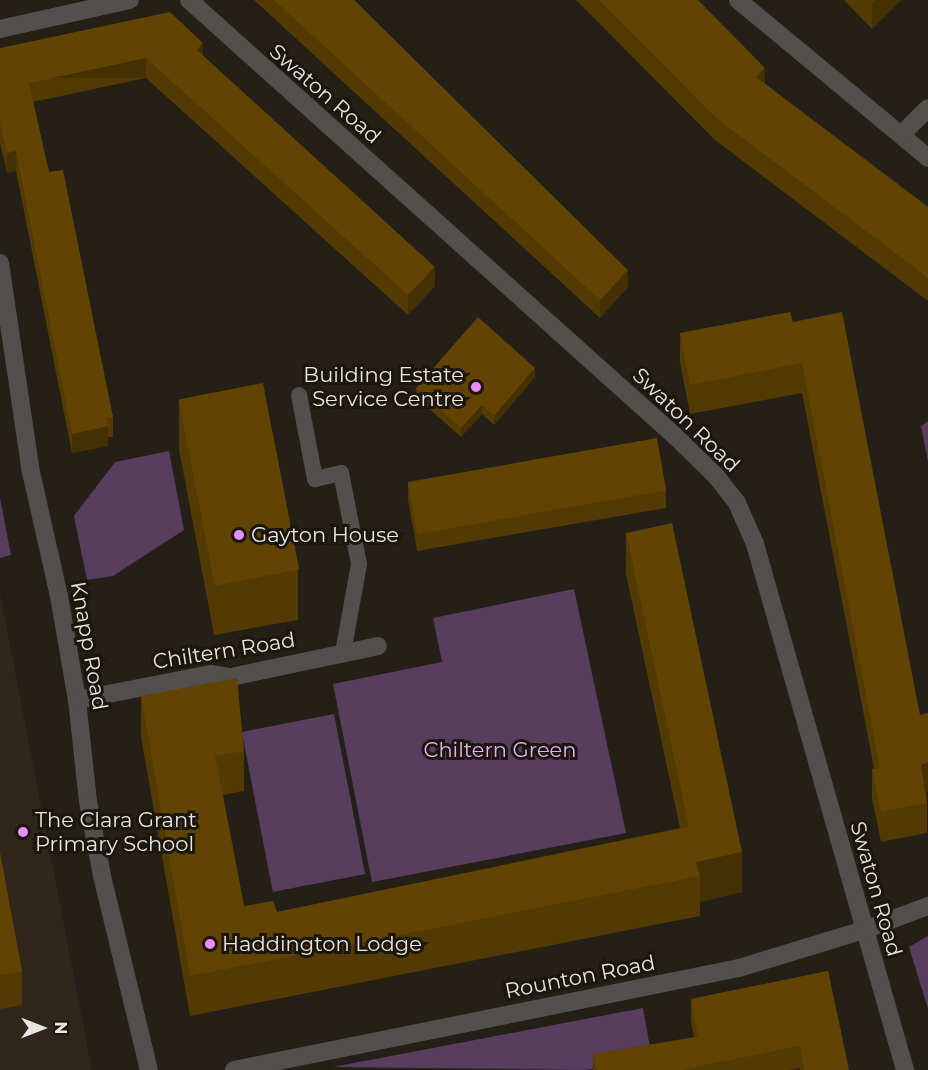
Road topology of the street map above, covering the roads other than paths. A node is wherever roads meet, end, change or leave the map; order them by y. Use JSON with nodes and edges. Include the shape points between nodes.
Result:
{"nodes":[{"id":1,"x":130,"y":0,"type":"edge"},
{"id":2,"x":189,"y":0,"type":"edge"},
{"id":3,"x":738,"y":0,"type":"edge"},
{"id":4,"x":0,"y":29,"type":"edge"},
{"id":5,"x":928,"y":108,"type":"edge"},
{"id":6,"x":901,"y":135,"type":"junction"},
{"id":7,"x":928,"y":158,"type":"edge"},
{"id":8,"x":0,"y":263,"type":"edge"},
{"id":9,"x":299,"y":395,"type":"dead end"},
{"id":10,"x":378,"y":646,"type":"dead end"},
{"id":11,"x":343,"y":653,"type":"junction"},
{"id":12,"x":77,"y":700,"type":"junction"},
{"id":13,"x":928,"y":906,"type":"edge"},
{"id":14,"x":864,"y":930,"type":"junction"},
{"id":15,"x":149,"y":1070,"type":"edge"},
{"id":16,"x":234,"y":1070,"type":"edge"},
{"id":17,"x":905,"y":1070,"type":"edge"}],
"edges":[{"from":1,"to":4,"type":"street"},
{"from":2,"to":14,"type":"street","name":"Swaton Road","via":[[676,437],[737,503],[755,543]]},
{"from":3,"to":6,"type":"street"},
{"from":5,"to":6,"type":"street"},
{"from":6,"to":7,"type":"street"},
{"from":8,"to":12,"type":"street","name":"Knapp Road","via":[[31,472]]},
{"from":9,"to":11,"type":"lane","via":[[315,479],[341,473],[359,564]]},
{"from":10,"to":11,"type":"street","name":"Chiltern Road"},
{"from":11,"to":12,"type":"street","name":"Chiltern Road","via":[[231,677],[211,674]]},
{"from":12,"to":15,"type":"street","name":"Knapp Road","via":[[88,801],[137,1035]]},
{"from":13,"to":14,"type":"street","name":"Rounton Road"},
{"from":14,"to":16,"type":"street","name":"Rounton Road","via":[[739,968]]},
{"from":14,"to":17,"type":"street","name":"Swaton Road"}]}
